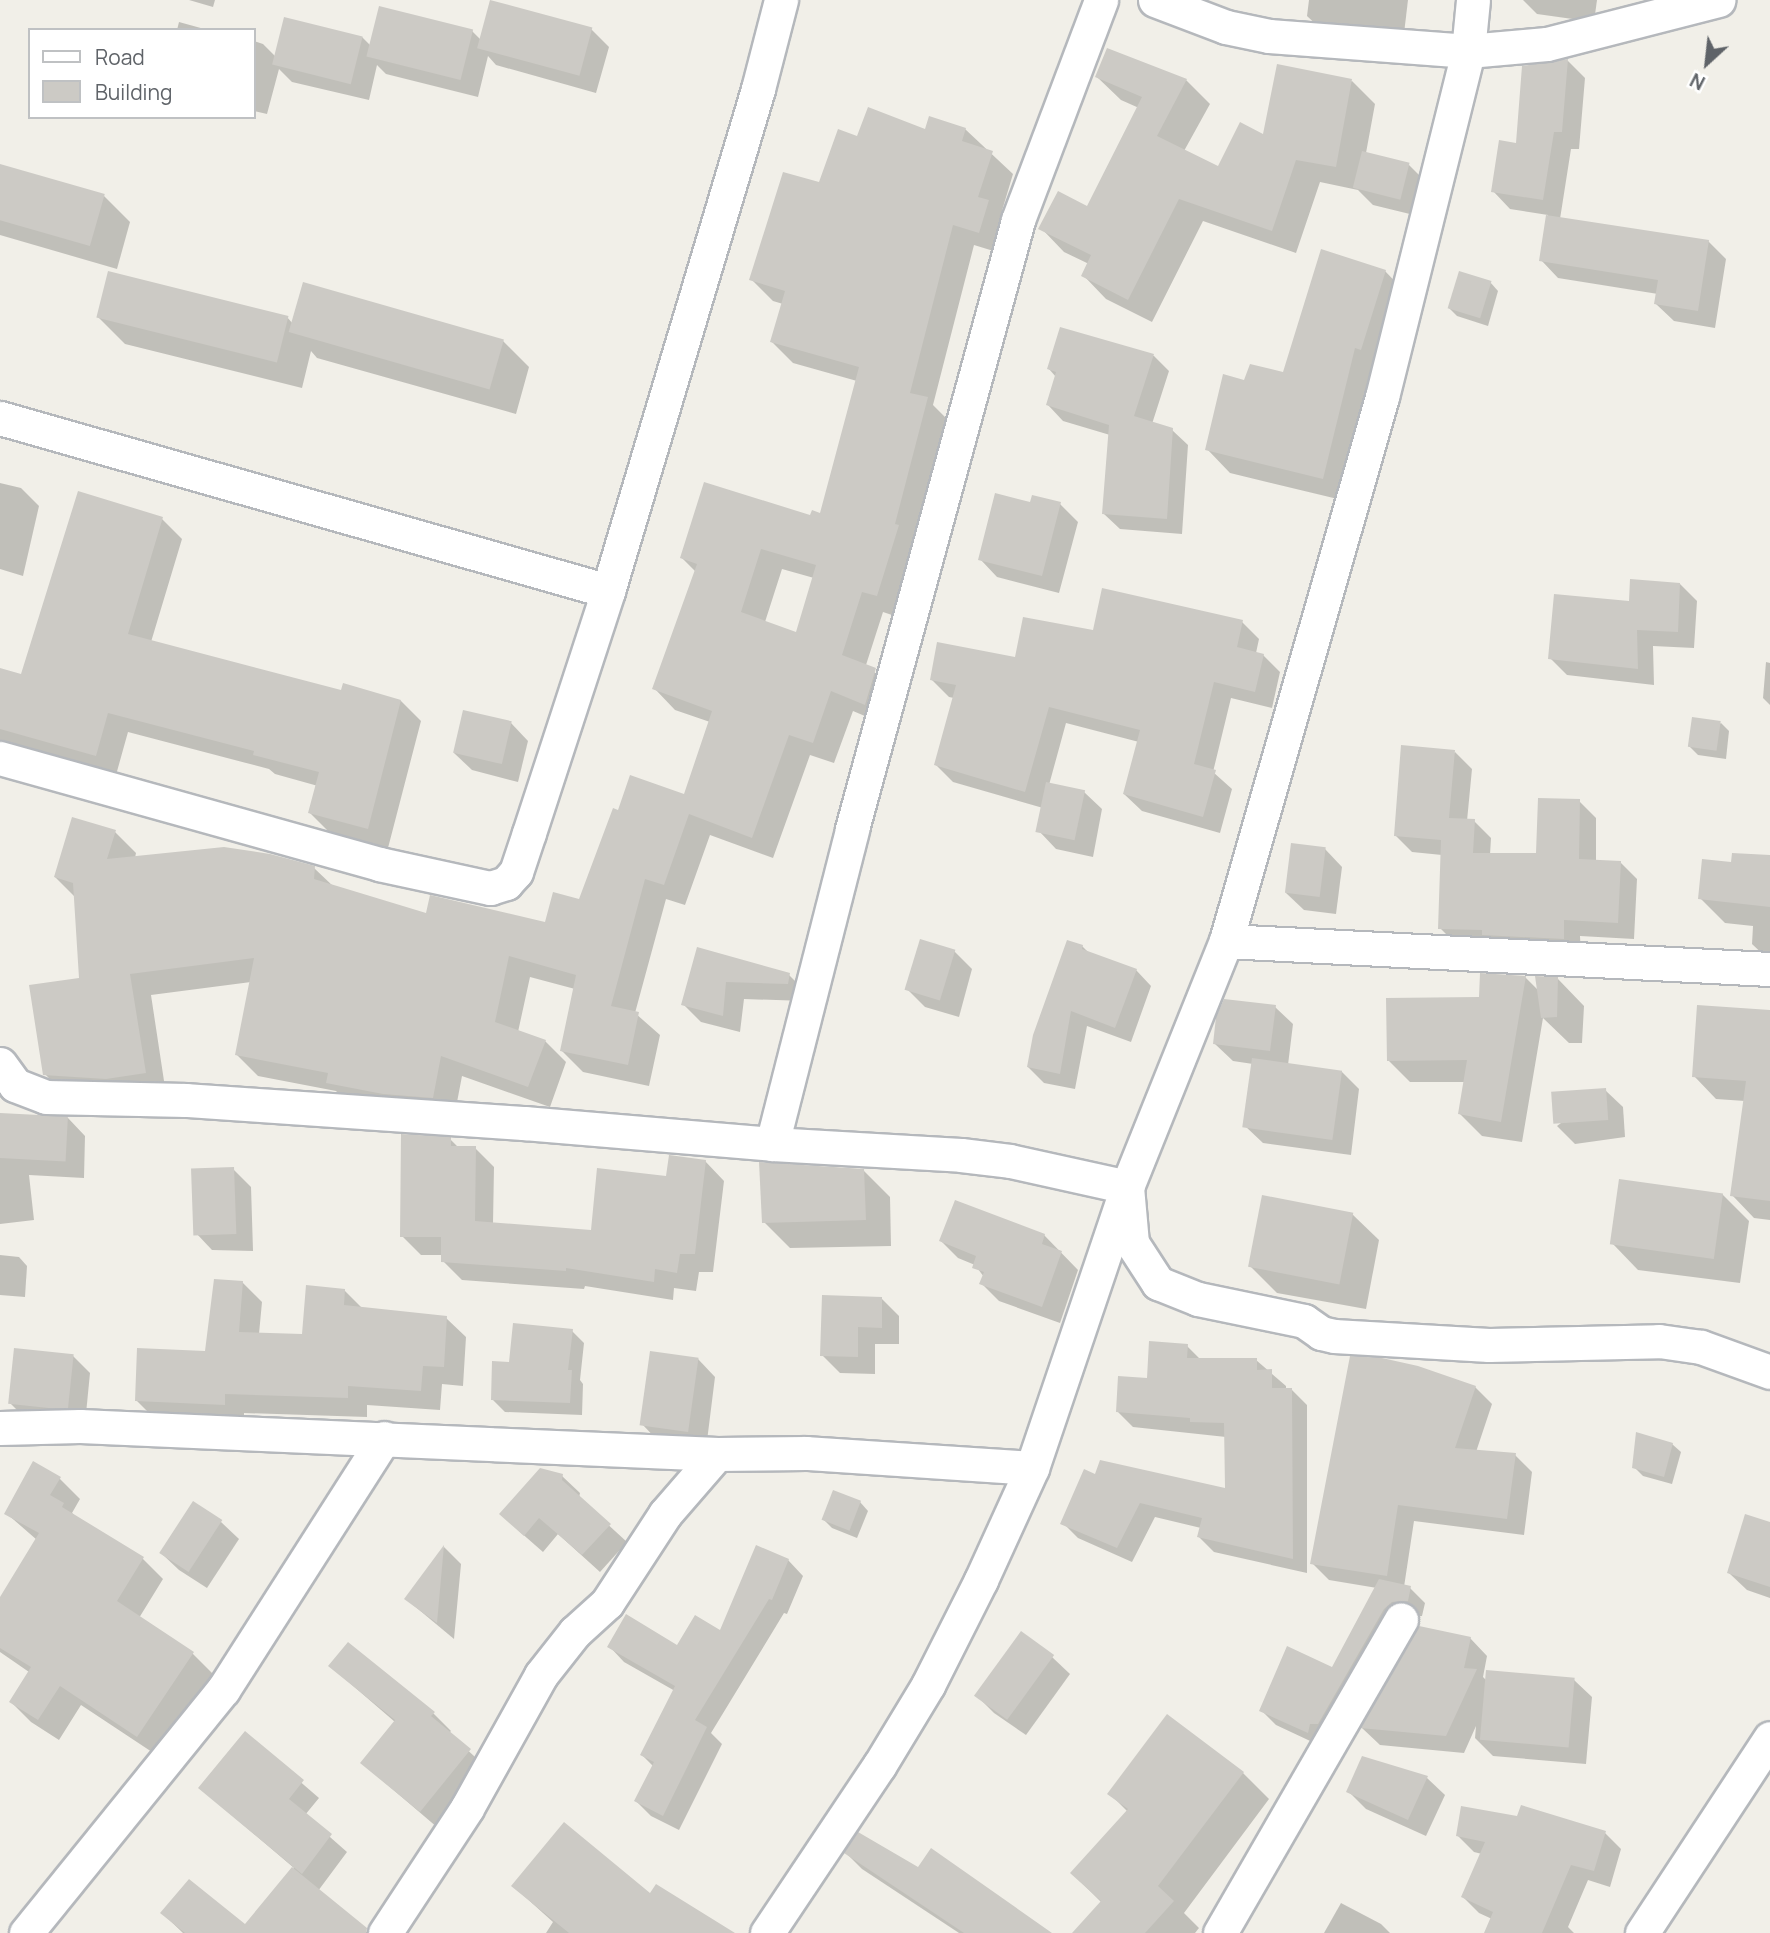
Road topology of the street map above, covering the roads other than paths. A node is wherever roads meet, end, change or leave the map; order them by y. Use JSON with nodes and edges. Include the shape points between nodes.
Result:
{"nodes":[{"id":1,"x":781,"y":0,"type":"edge"},
{"id":2,"x":1101,"y":0,"type":"edge"},
{"id":3,"x":1155,"y":0,"type":"edge"},
{"id":4,"x":1473,"y":0,"type":"edge"},
{"id":5,"x":1718,"y":0,"type":"edge"},
{"id":6,"x":1468,"y":51,"type":"junction"},
{"id":7,"x":0,"y":418,"type":"edge"},
{"id":8,"x":608,"y":591,"type":"junction"},
{"id":9,"x":0,"y":758,"type":"edge"},
{"id":10,"x":1226,"y":941,"type":"junction"},
{"id":11,"x":1770,"y":969,"type":"edge"},
{"id":12,"x":0,"y":1064,"type":"edge"},
{"id":13,"x":772,"y":1144,"type":"junction"},
{"id":14,"x":1127,"y":1187,"type":"junction"},
{"id":15,"x":1770,"y":1372,"type":"edge"},
{"id":16,"x":0,"y":1428,"type":"edge"},
{"id":17,"x":384,"y":1438,"type":"junction"},
{"id":18,"x":717,"y":1454,"type":"junction"},
{"id":19,"x":1032,"y":1468,"type":"junction"},
{"id":20,"x":1401,"y":1619,"type":"dead end"},
{"id":21,"x":1770,"y":1738,"type":"edge"},
{"id":22,"x":26,"y":1933,"type":"edge"},
{"id":23,"x":385,"y":1933,"type":"edge"},
{"id":24,"x":767,"y":1933,"type":"edge"},
{"id":25,"x":1220,"y":1933,"type":"edge"},
{"id":26,"x":1642,"y":1933,"type":"edge"}],
"edges":[{"from":1,"to":8,"type":"street"},
{"from":2,"to":13,"type":"street","via":[[1018,220],[852,829]]},
{"from":3,"to":6,"type":"street","via":[[1226,27],[1269,36]]},
{"from":4,"to":6,"type":"street"},
{"from":5,"to":6,"type":"street","via":[[1547,44]]},
{"from":6,"to":10,"type":"street","via":[[1382,397]]},
{"from":7,"to":8,"type":"street"},
{"from":8,"to":9,"type":"street","via":[[516,872],[506,883],[490,888],[379,864]]},
{"from":10,"to":11,"type":"street"},
{"from":10,"to":14,"type":"street"},
{"from":12,"to":13,"type":"street","via":[[15,1085],[46,1097],[186,1100]]},
{"from":13,"to":14,"type":"street","via":[[961,1155]]},
{"from":14,"to":15,"type":"street","via":[[1132,1243],[1158,1283],[1198,1299],[1304,1321],[1334,1336],[1489,1345],[1660,1341],[1701,1347]]},
{"from":14,"to":19,"type":"street"},
{"from":16,"to":17,"type":"street","via":[[80,1426]]},
{"from":17,"to":18,"type":"street"},
{"from":17,"to":22,"type":"street","via":[[223,1690]]},
{"from":18,"to":19,"type":"street","via":[[806,1453]]},
{"from":18,"to":23,"type":"street","via":[[665,1514],[607,1603],[575,1632],[541,1675],[467,1808]]},
{"from":19,"to":24,"type":"street","via":[[928,1685]]},
{"from":20,"to":25,"type":"street"},
{"from":21,"to":26,"type":"street"}]}
